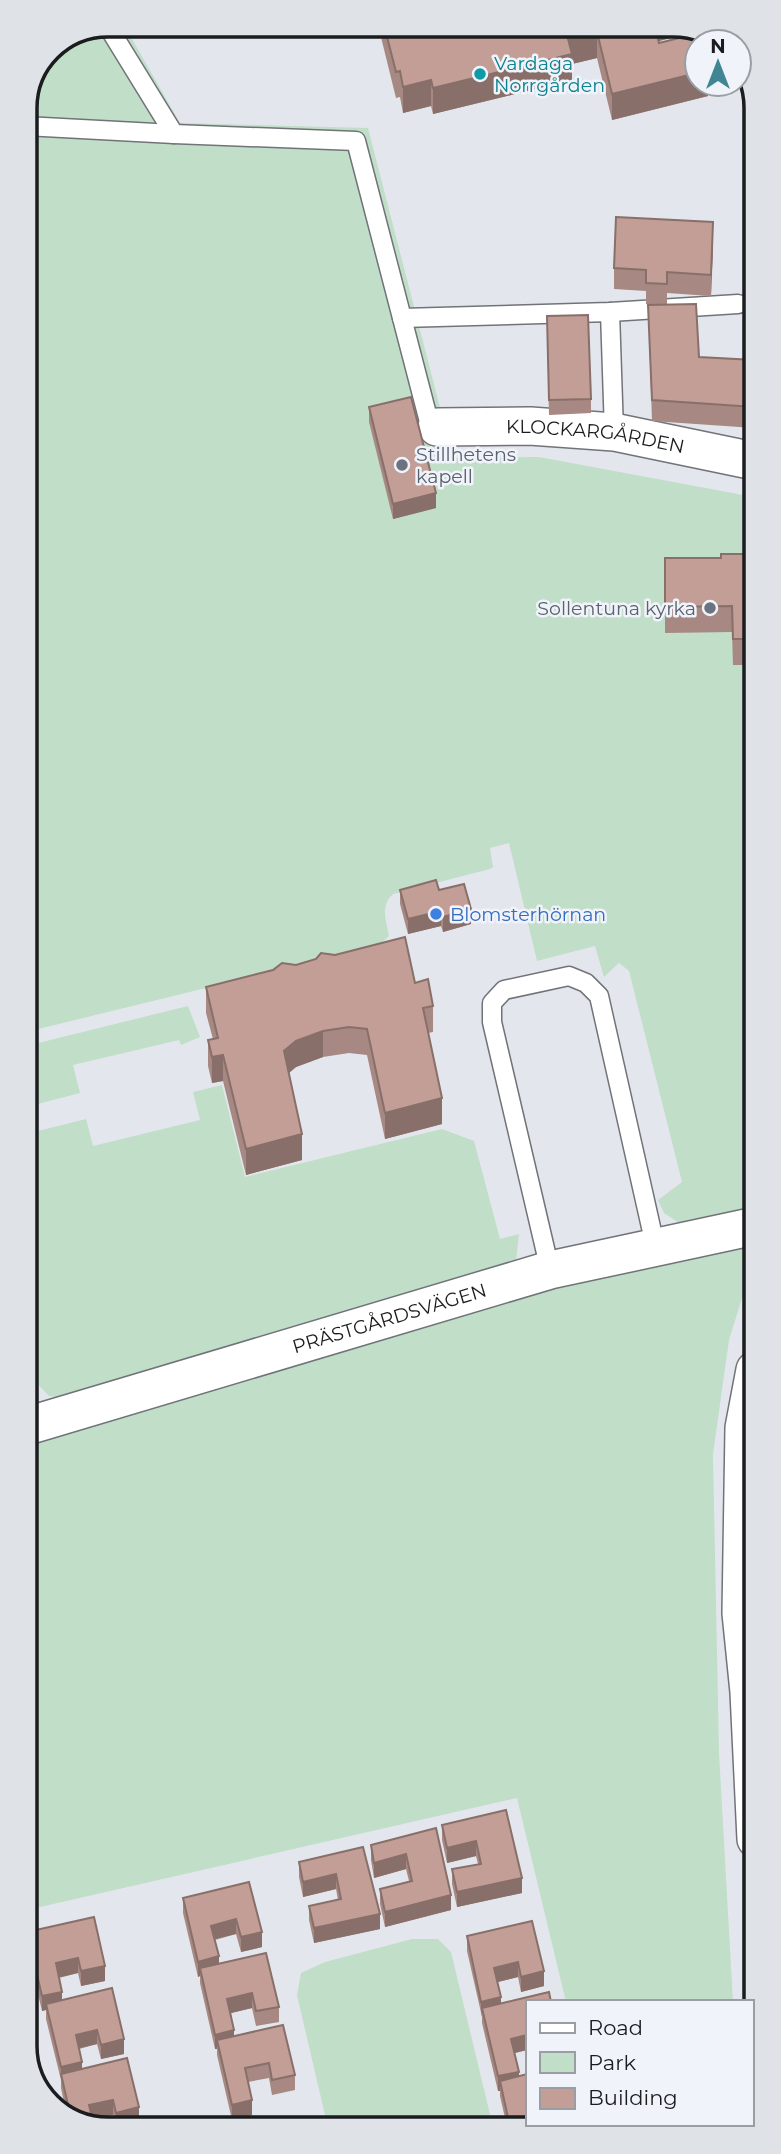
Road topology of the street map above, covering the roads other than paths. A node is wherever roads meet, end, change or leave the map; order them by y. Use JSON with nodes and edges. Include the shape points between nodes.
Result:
{"nodes":[{"id":1,"x":114,"y":37,"type":"edge"},
{"id":2,"x":37,"y":127,"type":"edge"},
{"id":3,"x":174,"y":134,"type":"junction"},
{"id":4,"x":738,"y":304,"type":"dead end"},
{"id":5,"x":610,"y":312,"type":"junction"},
{"id":6,"x":402,"y":318,"type":"junction"},
{"id":7,"x":437,"y":427,"type":"joint"},
{"id":8,"x":614,"y":432,"type":"junction"},
{"id":9,"x":744,"y":459,"type":"edge"},
{"id":10,"x":744,"y":1228,"type":"edge"},
{"id":11,"x":655,"y":1245,"type":"junction"},
{"id":12,"x":550,"y":1270,"type":"junction"},
{"id":13,"x":37,"y":1423,"type":"edge"},
{"id":14,"x":744,"y":1428,"type":"edge"},
{"id":15,"x":744,"y":1633,"type":"edge"}],
"edges":[{"from":1,"to":3,"type":"lane"},
{"from":2,"to":3,"type":"lane"},
{"from":3,"to":6,"type":"lane","via":[[356,142]]},
{"from":4,"to":5,"type":"lane"},
{"from":5,"to":6,"type":"lane"},
{"from":5,"to":8,"type":"lane"},
{"from":6,"to":7,"type":"lane","via":[[428,418]]},
{"from":7,"to":8,"type":"street","name":"KLOCKARGÅRDEN","via":[[530,426]]},
{"from":8,"to":9,"type":"street","name":"KLOCKARGÅRDEN"},
{"from":10,"to":11,"type":"street","name":"PRÄSTGÅRDSVÄGEN"},
{"from":11,"to":12,"type":"street","name":"PRÄSTGÅRDSVÄGEN"},
{"from":11,"to":12,"type":"lane","via":[[599,996],[586,983],[569,976],[536,981],[504,990],[492,1003],[492,1022]]},
{"from":12,"to":13,"type":"street","name":"PRÄSTGÅRDSVÄGEN"},
{"from":14,"to":15,"type":"street"}]}
